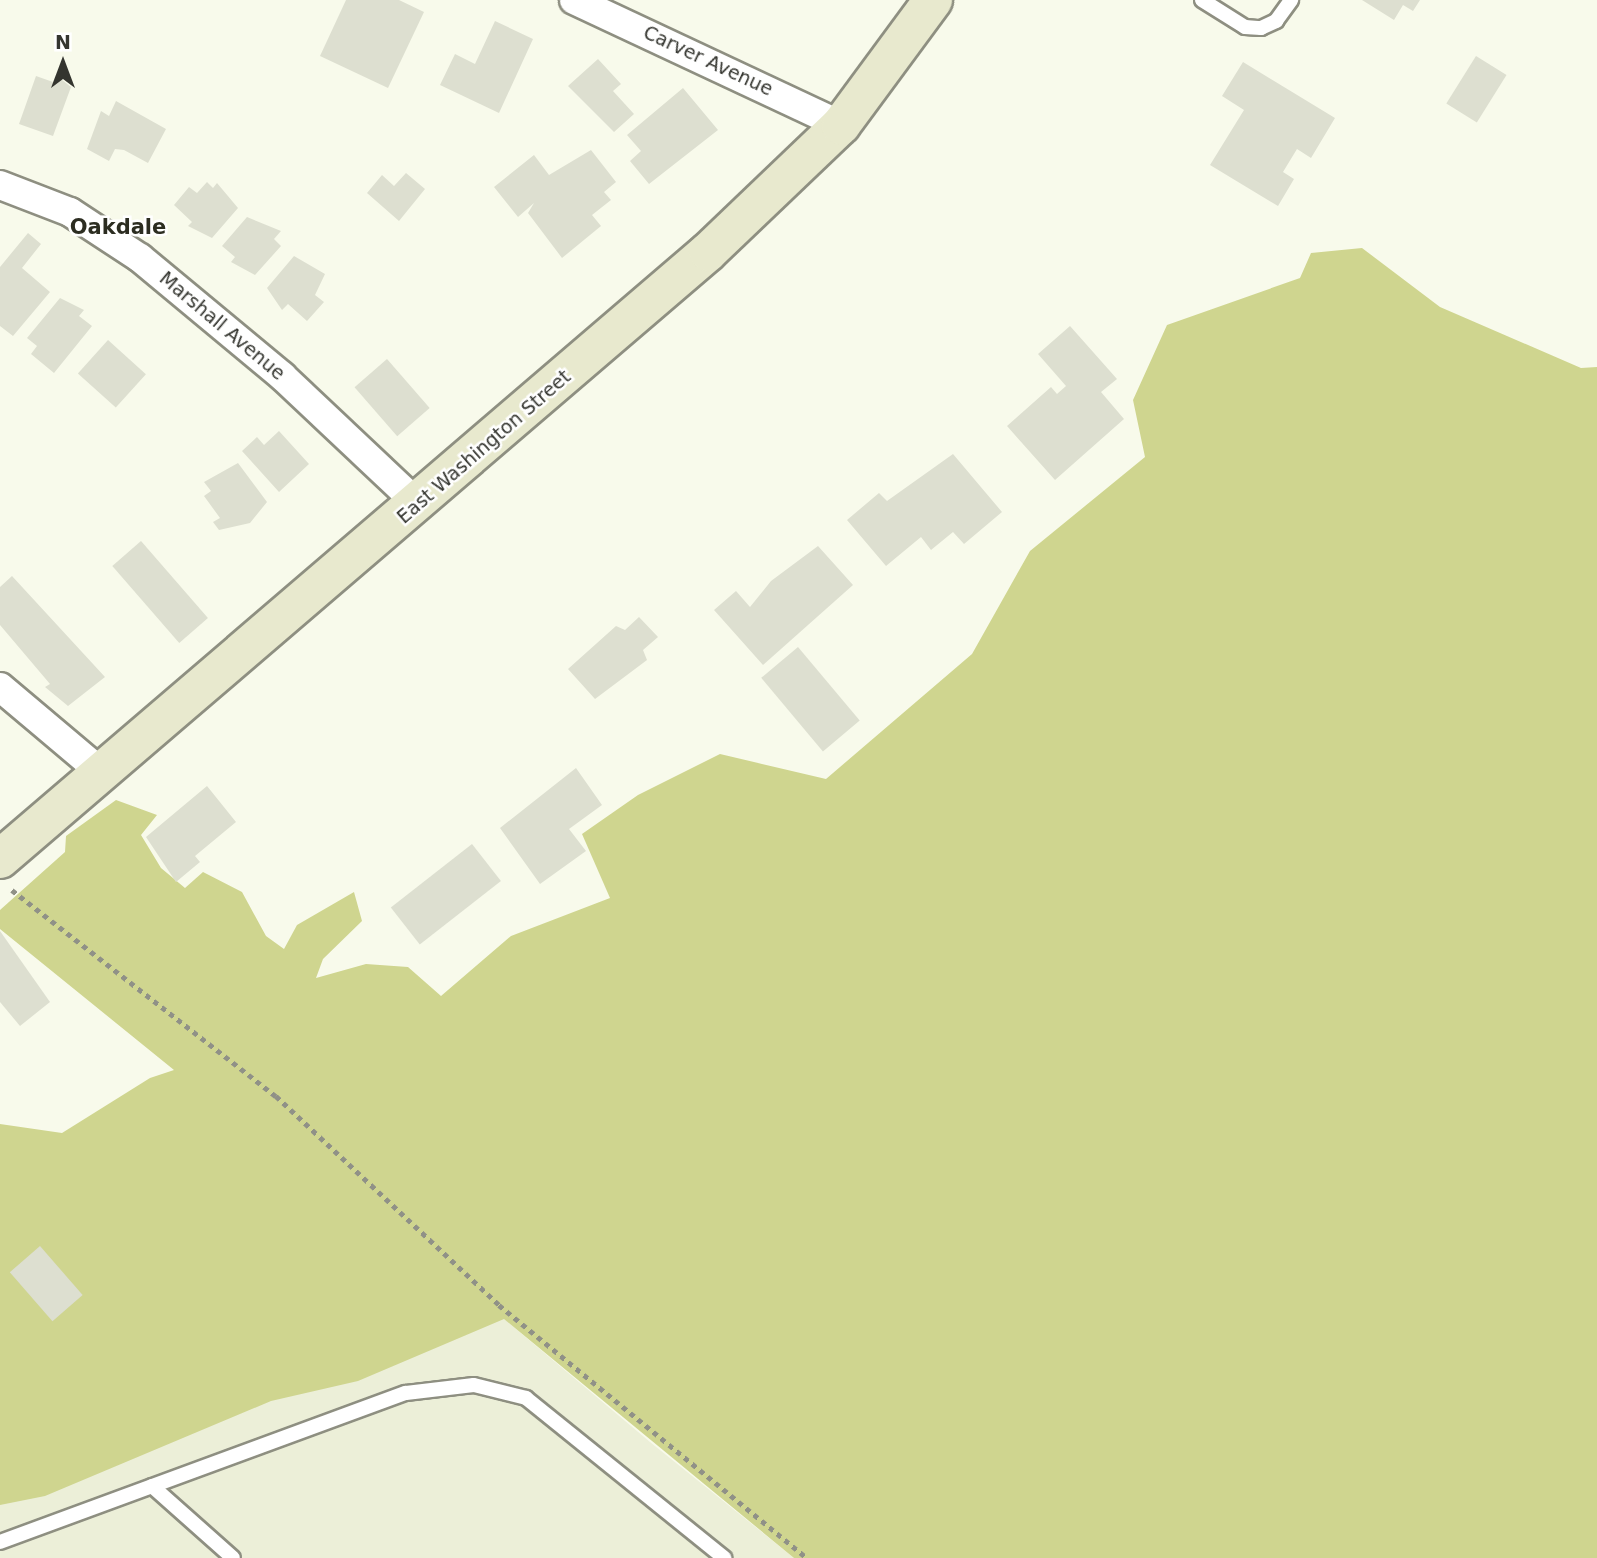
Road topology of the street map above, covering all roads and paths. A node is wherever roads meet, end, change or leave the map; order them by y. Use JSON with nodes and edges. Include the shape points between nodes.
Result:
{"nodes":[{"id":1,"x":574,"y":0,"type":"edge"},
{"id":2,"x":933,"y":0,"type":"edge"},
{"id":3,"x":1202,"y":0,"type":"edge"},
{"id":4,"x":1291,"y":0,"type":"edge"},
{"id":5,"x":841,"y":125,"type":"junction"},
{"id":6,"x":0,"y":185,"type":"edge"},
{"id":7,"x":418,"y":504,"type":"junction"},
{"id":8,"x":0,"y":687,"type":"edge"},
{"id":9,"x":102,"y":773,"type":"junction"},
{"id":10,"x":0,"y":859,"type":"edge"},
{"id":11,"x":0,"y":881,"type":"edge"},
{"id":12,"x":152,"y":1486,"type":"junction"},
{"id":13,"x":0,"y":1542,"type":"edge"},
{"id":14,"x":233,"y":1558,"type":"edge"},
{"id":15,"x":724,"y":1558,"type":"edge"},
{"id":16,"x":807,"y":1558,"type":"edge"}],
"edges":[{"from":1,"to":5,"type":"street","name":"Carver Avenue"},
{"from":2,"to":5,"type":"main road","name":"East Washington Street"},
{"from":3,"to":4,"type":"lane","via":[[1245,27],[1261,29],[1276,21]]},
{"from":5,"to":7,"type":"main road","name":"East Washington Street","via":[[708,252]]},
{"from":6,"to":7,"type":"street","name":"Marshall Avenue","via":[[71,212],[140,258],[282,376]]},
{"from":7,"to":9,"type":"main road","name":"East Washington Street"},
{"from":8,"to":9,"type":"street"},
{"from":9,"to":10,"type":"main road","name":"East Washington Street"},
{"from":11,"to":16,"type":"path","via":[[276,1096],[499,1305]]},
{"from":12,"to":13,"type":"lane"},
{"from":12,"to":14,"type":"lane"},
{"from":12,"to":15,"type":"lane","via":[[406,1393],[474,1385],[526,1398]]}]}
